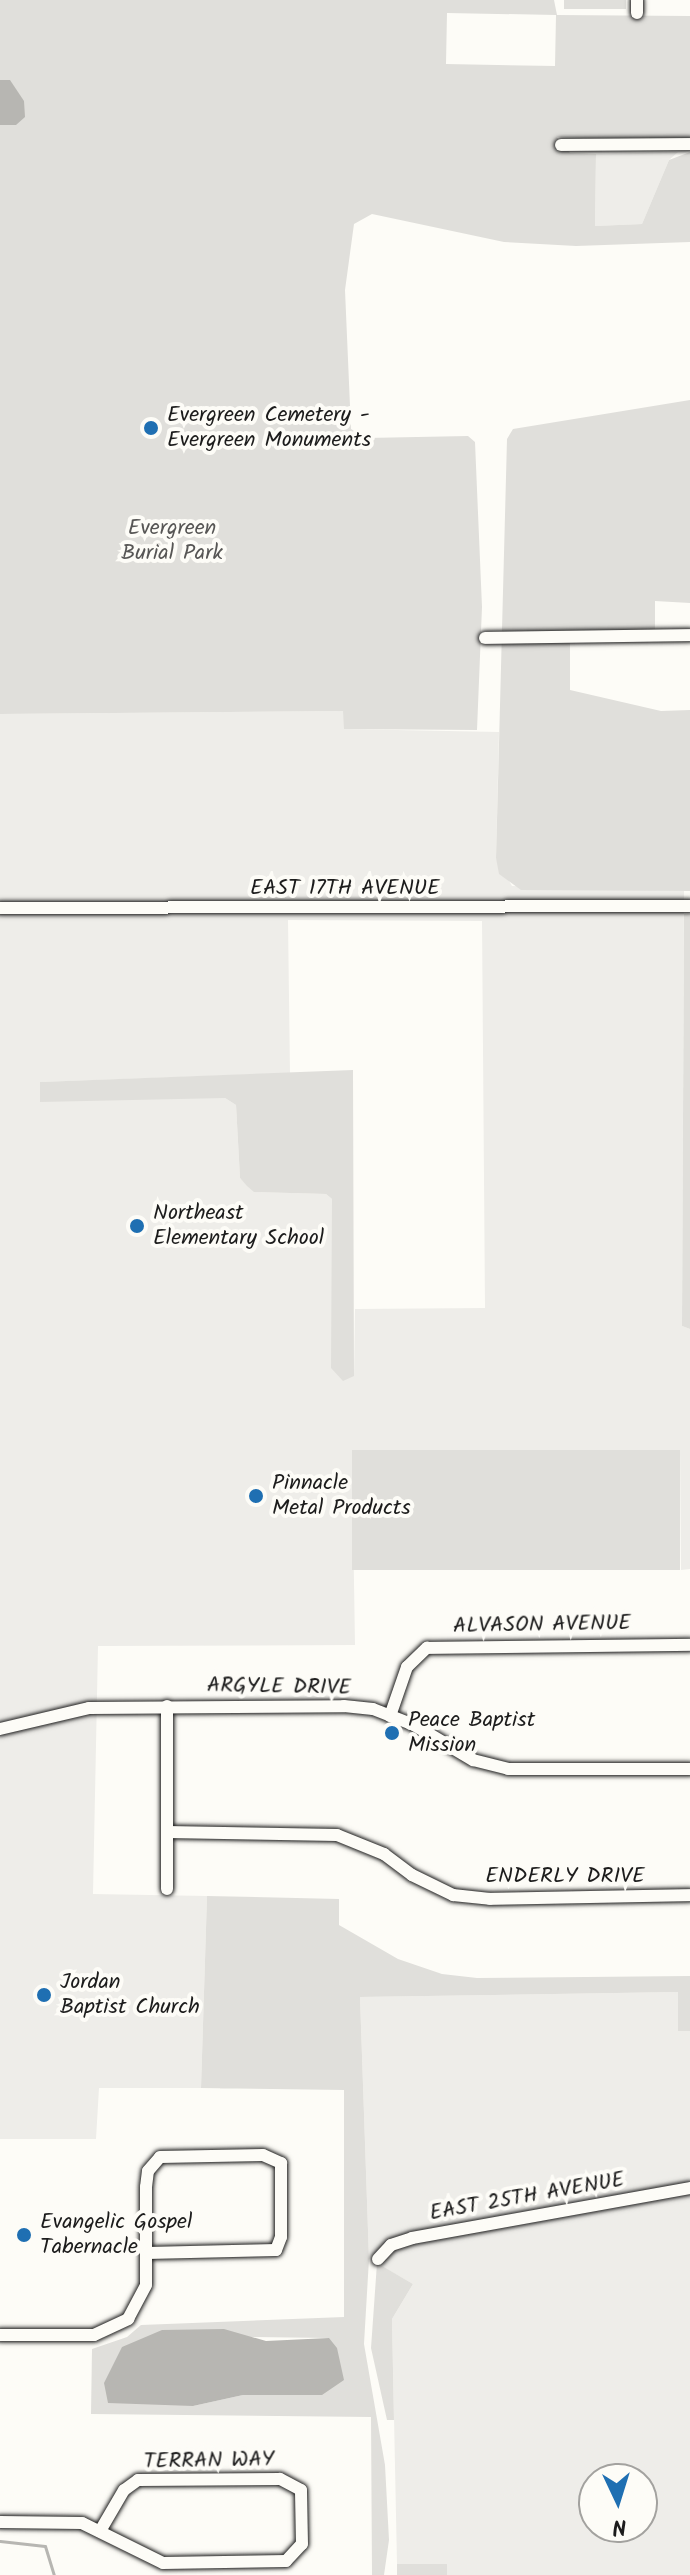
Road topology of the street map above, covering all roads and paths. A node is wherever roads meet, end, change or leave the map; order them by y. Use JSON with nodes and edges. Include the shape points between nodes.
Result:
{"nodes":[{"id":1,"x":690,"y":144,"type":"edge"},
{"id":2,"x":561,"y":145,"type":"dead end"},
{"id":3,"x":690,"y":635,"type":"edge"},
{"id":4,"x":485,"y":638,"type":"dead end"},
{"id":5,"x":690,"y":906,"type":"edge"},
{"id":6,"x":0,"y":908,"type":"edge"},
{"id":7,"x":690,"y":1645,"type":"edge"},
{"id":8,"x":167,"y":1706,"type":"junction"},
{"id":9,"x":390,"y":1716,"type":"junction"},
{"id":10,"x":0,"y":1729,"type":"edge"},
{"id":11,"x":690,"y":1769,"type":"edge"},
{"id":12,"x":167,"y":1832,"type":"junction"},
{"id":13,"x":167,"y":1889,"type":"dead end"},
{"id":14,"x":690,"y":1895,"type":"edge"},
{"id":15,"x":690,"y":2188,"type":"edge"},
{"id":16,"x":147,"y":2253,"type":"junction"},
{"id":17,"x":378,"y":2259,"type":"dead end"},
{"id":18,"x":0,"y":2335,"type":"edge"},
{"id":19,"x":0,"y":2522,"type":"edge"},
{"id":20,"x":100,"y":2531,"type":"junction"}],
"edges":[{"from":1,"to":2,"type":"street"},
{"from":3,"to":4,"type":"street"},
{"from":5,"to":6,"type":"street","name":"EAST 17TH AVENUE"},
{"from":7,"to":9,"type":"street","name":"ALVASON AVENUE","via":[[427,1648],[407,1667]]},
{"from":8,"to":9,"type":"street","name":"ARGYLE DRIVE","via":[[344,1706]]},
{"from":8,"to":10,"type":"street","name":"ARGYLE DRIVE","via":[[89,1708]]},
{"from":8,"to":12,"type":"street"},
{"from":9,"to":11,"type":"street","name":"ARGYLE DRIVE","via":[[473,1760],[508,1769]]},
{"from":12,"to":13,"type":"street"},
{"from":12,"to":14,"type":"street","name":"ENDERLY DRIVE","via":[[337,1835],[384,1854],[453,1895]]},
{"from":15,"to":17,"type":"street","name":"EAST 25TH AVENUE","via":[[412,2238],[391,2245]]},
{"from":16,"to":16,"type":"street","via":[[146,2187],[152,2163],[181,2153],[276,2157],[282,2170],[280,2245],[267,2252]]},
{"from":16,"to":18,"type":"street","via":[[144,2294],[135,2313],[118,2327],[94,2335]]},
{"from":19,"to":20,"type":"street","via":[[72,2522]]},
{"from":20,"to":20,"type":"street","name":"TERRAN WAY","via":[[124,2490],[138,2480],[280,2479],[301,2490],[297,2554],[286,2561],[163,2563]]}]}
